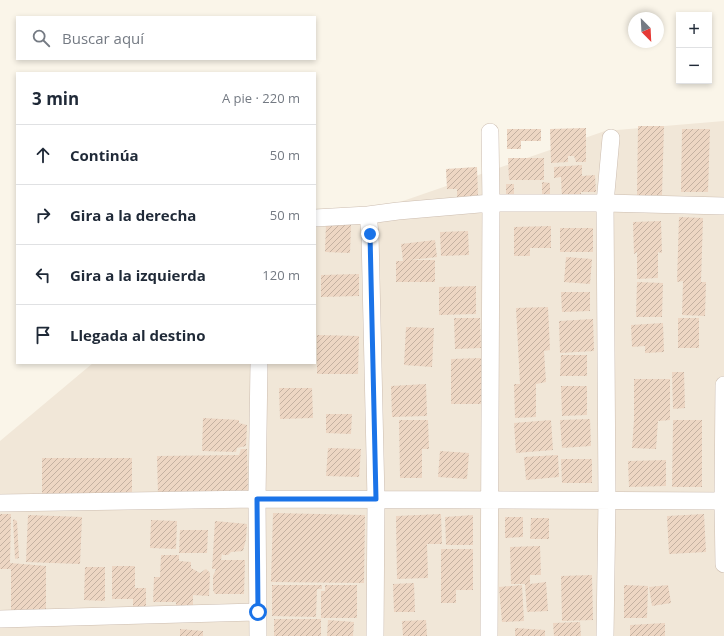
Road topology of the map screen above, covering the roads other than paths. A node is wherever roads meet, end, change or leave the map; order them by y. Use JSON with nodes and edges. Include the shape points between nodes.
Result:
{"nodes":[{"id":1,"x":490,"y":132,"type":"dead end"},
{"id":2,"x":611,"y":138,"type":"dead end"},
{"id":3,"x":605,"y":202,"type":"junction"},
{"id":4,"x":491,"y":203,"type":"junction"},
{"id":5,"x":724,"y":206,"type":"edge"},
{"id":6,"x":368,"y":215,"type":"junction"},
{"id":7,"x":316,"y":218,"type":"edge"},
{"id":8,"x":259,"y":364,"type":"edge"},
{"id":9,"x":724,"y":385,"type":"edge"},
{"id":10,"x":257,"y":499,"type":"junction"},
{"id":11,"x":376,"y":499,"type":"junction"},
{"id":12,"x":490,"y":500,"type":"junction"},
{"id":13,"x":607,"y":500,"type":"junction"},
{"id":14,"x":724,"y":501,"type":"edge"},
{"id":15,"x":0,"y":503,"type":"edge"},
{"id":16,"x":724,"y":564,"type":"edge"},
{"id":17,"x":258,"y":612,"type":"junction"},
{"id":18,"x":0,"y":620,"type":"edge"},
{"id":19,"x":258,"y":636,"type":"edge"},
{"id":20,"x":376,"y":636,"type":"edge"},
{"id":21,"x":490,"y":636,"type":"edge"},
{"id":22,"x":605,"y":636,"type":"edge"}],
"edges":[{"from":1,"to":4,"type":"street"},
{"from":2,"to":3,"type":"street"},
{"from":3,"to":4,"type":"street"},
{"from":3,"to":5,"type":"street"},
{"from":3,"to":13,"type":"street"},
{"from":4,"to":6,"type":"street"},
{"from":4,"to":12,"type":"street"},
{"from":6,"to":7,"type":"street"},
{"from":6,"to":11,"type":"street"},
{"from":8,"to":10,"type":"street"},
{"from":9,"to":14,"type":"street"},
{"from":10,"to":11,"type":"street"},
{"from":10,"to":15,"type":"street"},
{"from":10,"to":17,"type":"street"},
{"from":11,"to":12,"type":"street"},
{"from":11,"to":20,"type":"street"},
{"from":12,"to":13,"type":"street"},
{"from":12,"to":21,"type":"street"},
{"from":13,"to":14,"type":"street"},
{"from":13,"to":22,"type":"street"},
{"from":14,"to":16,"type":"street"},
{"from":17,"to":18,"type":"street"},
{"from":17,"to":19,"type":"street"}]}
